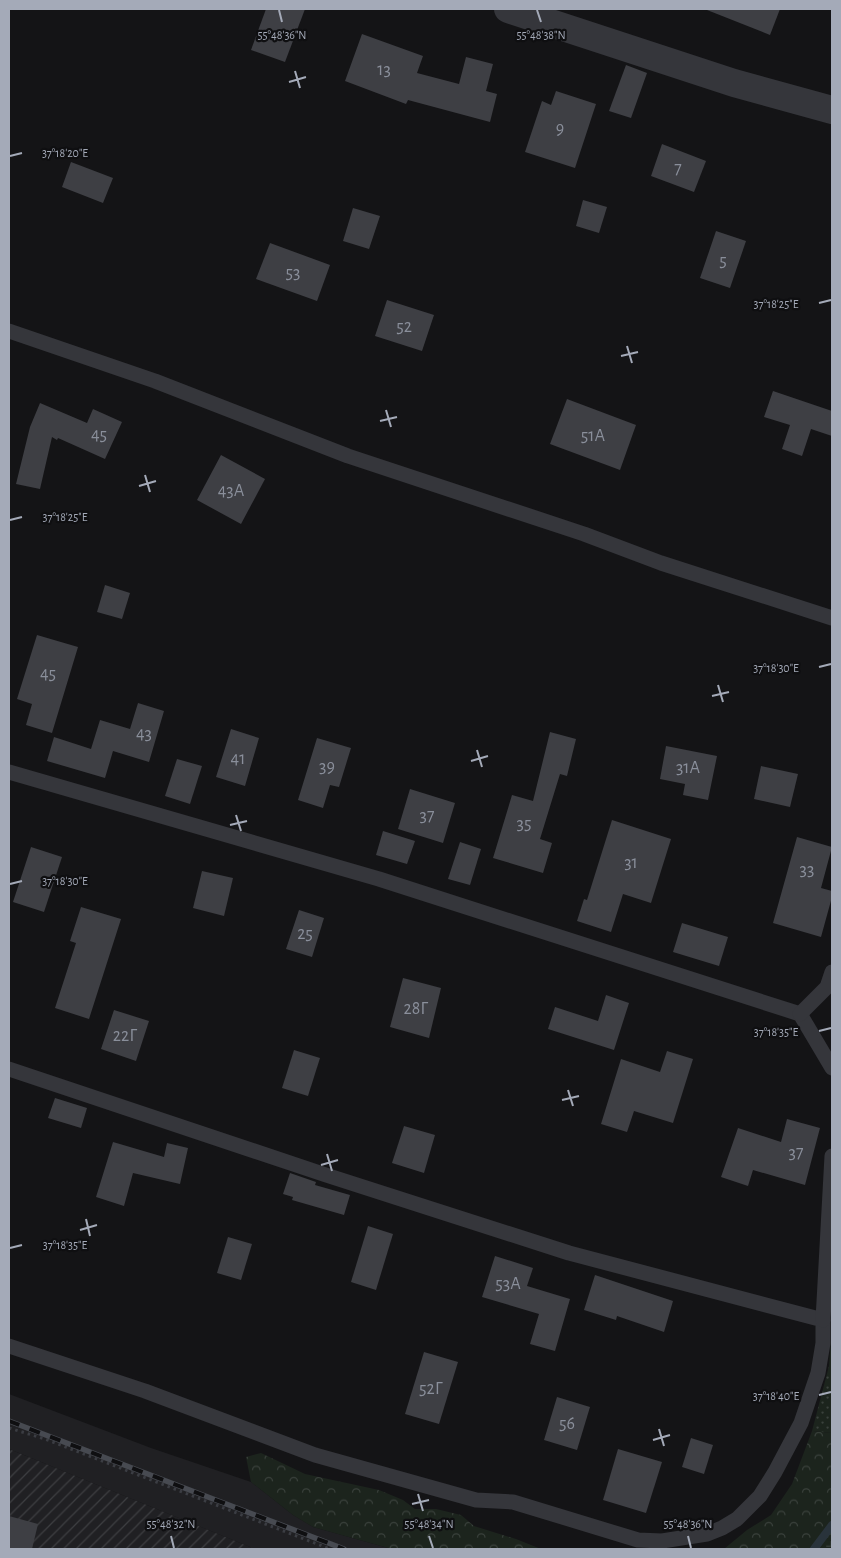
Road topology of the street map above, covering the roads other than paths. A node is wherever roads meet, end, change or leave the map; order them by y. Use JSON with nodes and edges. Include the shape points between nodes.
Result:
{"nodes":[{"id":1,"x":508,"y":9,"type":"edge"},
{"id":2,"x":832,"y":110,"type":"edge"},
{"id":3,"x":9,"y":331,"type":"edge"},
{"id":4,"x":832,"y":618,"type":"edge"},
{"id":5,"x":9,"y":772,"type":"edge"},
{"id":6,"x":832,"y":972,"type":"edge"},
{"id":7,"x":800,"y":1014,"type":"junction"},
{"id":8,"x":9,"y":1068,"type":"edge"},
{"id":9,"x":832,"y":1068,"type":"edge"},
{"id":10,"x":832,"y":1156,"type":"edge"},
{"id":11,"x":823,"y":1320,"type":"junction"},
{"id":12,"x":9,"y":1346,"type":"edge"}],
"edges":[{"from":1,"to":2,"type":"street","via":[[734,83]]},
{"from":3,"to":4,"type":"lane","via":[[155,381],[348,456]]},
{"from":5,"to":7,"type":"lane","via":[[379,879]]},
{"from":6,"to":7,"type":"lane","via":[[826,987]]},
{"from":7,"to":9,"type":"lane"},
{"from":8,"to":11,"type":"lane","via":[[569,1253]]},
{"from":10,"to":11,"type":"lane"},
{"from":11,"to":12,"type":"lane","via":[[818,1372],[801,1423],[760,1496],[737,1519],[722,1528],[707,1534],[662,1541],[638,1540],[513,1502],[476,1500],[315,1455],[145,1391]]}]}
